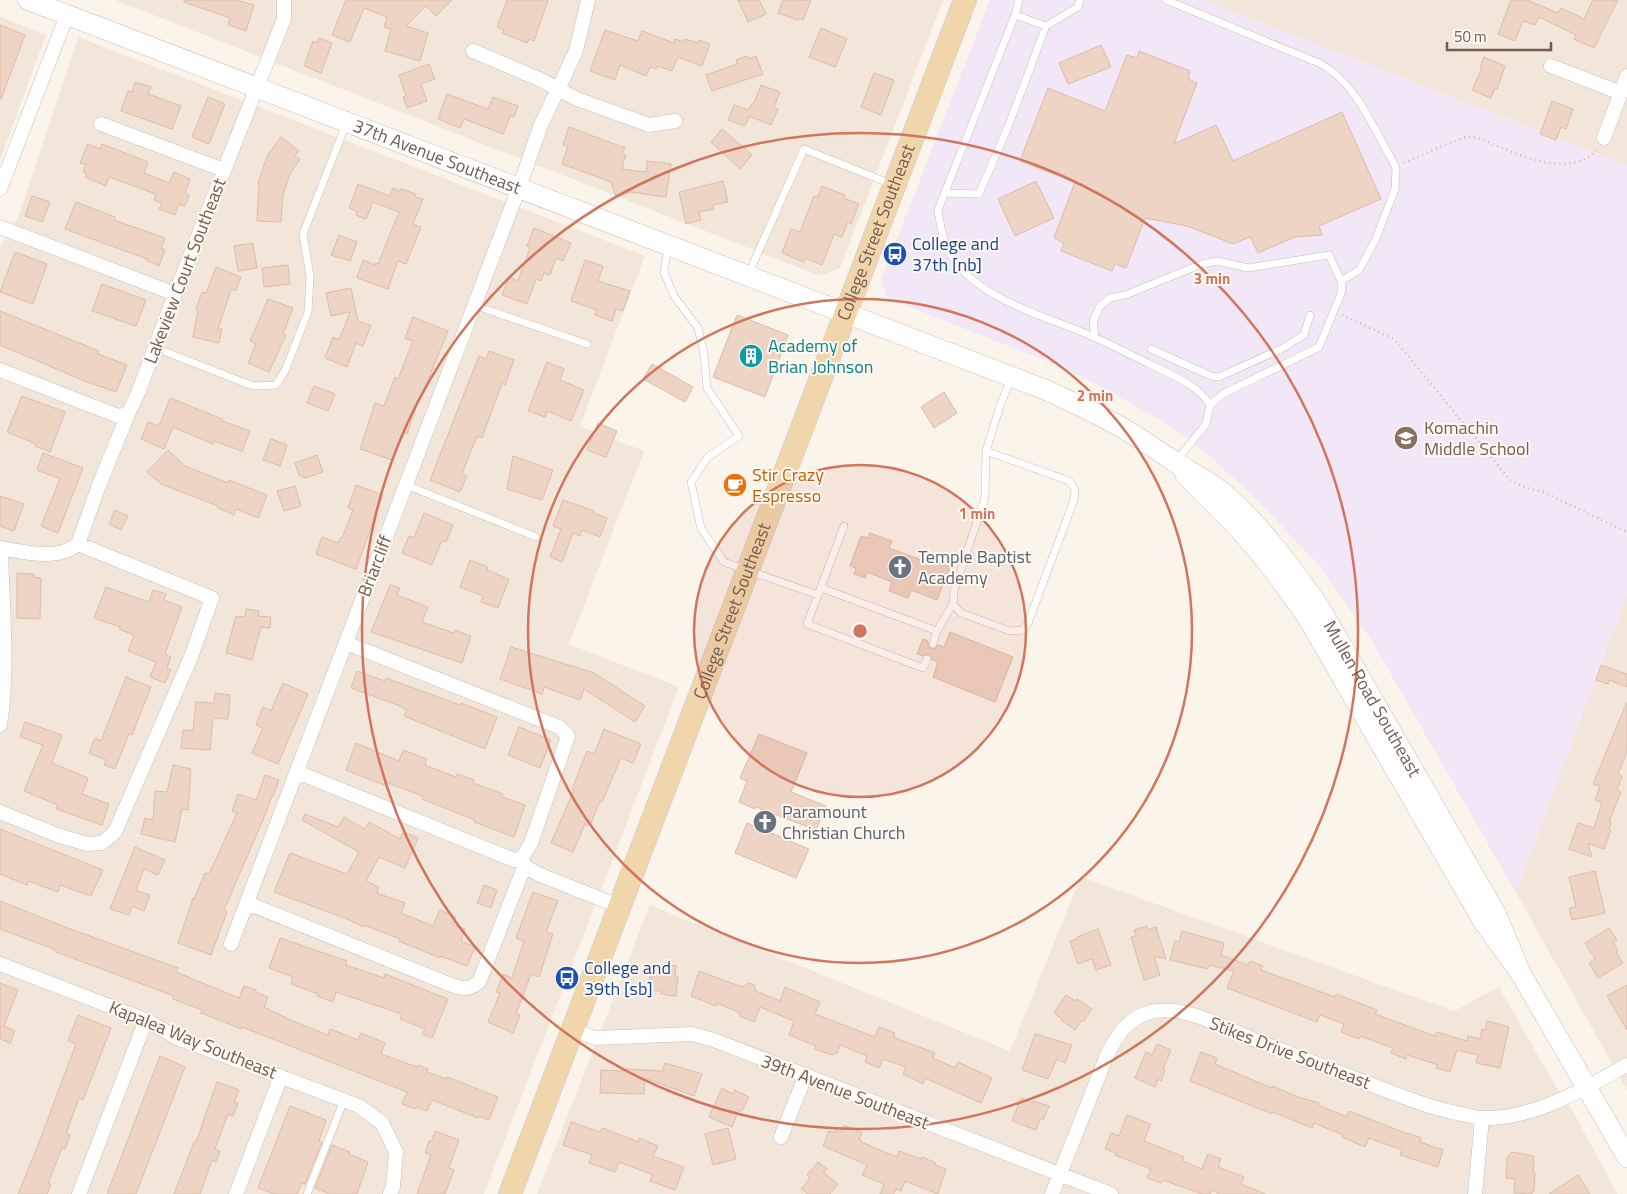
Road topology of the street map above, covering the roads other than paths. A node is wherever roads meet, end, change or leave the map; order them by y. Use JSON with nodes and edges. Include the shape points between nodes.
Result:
{"nodes":[{"id":1,"x":28,"y":0,"type":"edge"},
{"id":2,"x":284,"y":0,"type":"edge"},
{"id":3,"x":588,"y":0,"type":"edge"},
{"id":4,"x":965,"y":0,"type":"edge"},
{"id":5,"x":1019,"y":0,"type":"edge"},
{"id":6,"x":1080,"y":0,"type":"edge"},
{"id":7,"x":1166,"y":0,"type":"edge"},
{"id":8,"x":67,"y":15,"type":"junction"},
{"id":9,"x":1015,"y":15,"type":"junction"},
{"id":10,"x":1046,"y":26,"type":"junction"},
{"id":11,"x":473,"y":51,"type":"dead end"},
{"id":12,"x":1550,"y":66,"type":"dead end"},
{"id":13,"x":1627,"y":76,"type":"edge"},
{"id":14,"x":258,"y":87,"type":"junction"},
{"id":15,"x":559,"y":90,"type":"junction"},
{"id":16,"x":1621,"y":93,"type":"junction"},
{"id":17,"x":676,"y":121,"type":"dead end"},
{"id":18,"x":347,"y":122,"type":"junction"},
{"id":19,"x":101,"y":124,"type":"dead end"},
{"id":20,"x":1604,"y":138,"type":"road end"},
{"id":21,"x":224,"y":170,"type":"junction"},
{"id":22,"x":894,"y":185,"type":"junction"},
{"id":23,"x":519,"y":188,"type":"junction"},
{"id":24,"x":0,"y":189,"type":"edge"},
{"id":25,"x":945,"y":193,"type":"junction"},
{"id":26,"x":0,"y":227,"type":"edge"},
{"id":27,"x":669,"y":245,"type":"junction"},
{"id":28,"x":748,"y":276,"type":"junction"},
{"id":29,"x":1341,"y":281,"type":"junction"},
{"id":30,"x":175,"y":294,"type":"junction"},
{"id":31,"x":474,"y":305,"type":"junction"},
{"id":32,"x":844,"y":313,"type":"junction"},
{"id":33,"x":1310,"y":315,"type":"dead end"},
{"id":34,"x":1095,"y":337,"type":"junction"},
{"id":35,"x":587,"y":344,"type":"dead end"},
{"id":36,"x":1151,"y":349,"type":"dead end"},
{"id":37,"x":166,"y":352,"type":"dead end"},
{"id":38,"x":0,"y":370,"type":"edge"},
{"id":39,"x":1012,"y":377,"type":"junction"},
{"id":40,"x":1210,"y":405,"type":"junction"},
{"id":41,"x":128,"y":414,"type":"junction"},
{"id":42,"x":986,"y":451,"type":"junction"},
{"id":43,"x":1176,"y":462,"type":"junction"},
{"id":44,"x":406,"y":485,"type":"junction"},
{"id":45,"x":844,"y":526,"type":"dead end"},
{"id":46,"x":536,"y":537,"type":"dead end"},
{"id":47,"x":78,"y":544,"type":"junction"},
{"id":48,"x":1,"y":548,"type":"edge"},
{"id":49,"x":748,"y":570,"type":"junction"},
{"id":50,"x":820,"y":592,"type":"junction"},
{"id":51,"x":953,"y":604,"type":"junction"},
{"id":52,"x":937,"y":631,"type":"junction"},
{"id":53,"x":346,"y":643,"type":"junction"},
{"id":54,"x":933,"y":644,"type":"dead end"},
{"id":55,"x":927,"y":659,"type":"dead end"},
{"id":56,"x":2,"y":676,"type":"edge"},
{"id":57,"x":0,"y":725,"type":"edge"},
{"id":58,"x":297,"y":772,"type":"junction"},
{"id":59,"x":0,"y":812,"type":"edge"},
{"id":60,"x":522,"y":862,"type":"junction"},
{"id":61,"x":247,"y":903,"type":"junction"},
{"id":62,"x":621,"y":907,"type":"junction"},
{"id":63,"x":231,"y":944,"type":"dead end"},
{"id":64,"x":0,"y":964,"type":"edge"},
{"id":65,"x":146,"y":1020,"type":"junction"},
{"id":66,"x":573,"y":1030,"type":"junction"},
{"id":67,"x":1627,"y":1065,"type":"edge"},
{"id":68,"x":281,"y":1076,"type":"junction"},
{"id":69,"x":805,"y":1077,"type":"junction"},
{"id":70,"x":1586,"y":1087,"type":"junction"},
{"id":71,"x":344,"y":1100,"type":"junction"},
{"id":72,"x":1482,"y":1118,"type":"junction"},
{"id":73,"x":782,"y":1137,"type":"dead end"},
{"id":74,"x":1627,"y":1157,"type":"edge"},
{"id":75,"x":1060,"y":1174,"type":"junction"},
{"id":76,"x":79,"y":1194,"type":"edge"},
{"id":77,"x":236,"y":1194,"type":"edge"},
{"id":78,"x":307,"y":1194,"type":"edge"},
{"id":79,"x":390,"y":1194,"type":"edge"},
{"id":80,"x":510,"y":1194,"type":"edge"},
{"id":81,"x":1052,"y":1194,"type":"edge"},
{"id":82,"x":1111,"y":1194,"type":"edge"},
{"id":83,"x":1474,"y":1194,"type":"edge"}],
"edges":[{"from":1,"to":8,"type":"street","name":"37th Avenue Southeast"},
{"from":2,"to":14,"type":"street","name":"Lakeview Court Southeast","via":[[284,19]]},
{"from":3,"to":15,"type":"street","name":"Briarcliff","via":[[576,51]]},
{"from":4,"to":22,"type":"main road","name":"College Street Southeast"},
{"from":5,"to":9,"type":"lane"},
{"from":6,"to":10,"type":"lane","via":[[1078,7]]},
{"from":7,"to":29,"type":"lane","via":[[1331,69],[1351,90],[1396,168],[1395,189],[1375,241],[1359,270]]},
{"from":8,"to":14,"type":"street","name":"37th Avenue Southeast"},
{"from":8,"to":24,"type":"street"},
{"from":9,"to":10,"type":"lane"},
{"from":9,"to":25,"type":"lane"},
{"from":10,"to":25,"type":"lane","via":[[979,194]]},
{"from":11,"to":15,"type":"street"},
{"from":12,"to":16,"type":"street"},
{"from":13,"to":16,"type":"street"},
{"from":14,"to":18,"type":"street","name":"37th Avenue Southeast"},
{"from":14,"to":21,"type":"street","name":"Lakeview Court Southeast"},
{"from":15,"to":17,"type":"street","via":[[649,125]]},
{"from":15,"to":23,"type":"street","name":"Briarcliff","via":[[540,127]]},
{"from":16,"to":20,"type":"street"},
{"from":18,"to":23,"type":"street","name":"37th Avenue Southeast"},
{"from":18,"to":37,"type":"lane","via":[[303,234],[310,276],[308,312],[285,371],[276,385],[253,386]]},
{"from":19,"to":21,"type":"street"},
{"from":21,"to":30,"type":"street","name":"Lakeview Court Southeast"},
{"from":22,"to":28,"type":"lane","via":[[804,149]]},
{"from":22,"to":32,"type":"main road","name":"College Street Southeast"},
{"from":23,"to":27,"type":"street","name":"37th Avenue Southeast"},
{"from":23,"to":31,"type":"street","name":"Briarcliff"},
{"from":25,"to":34,"type":"lane","via":[[938,210],[944,243],[966,274],[990,293]]},
{"from":26,"to":30,"type":"street"},
{"from":27,"to":28,"type":"street","name":"37th Avenue Southeast"},
{"from":27,"to":49,"type":"lane","via":[[664,272],[674,296],[698,328],[707,388],[740,436],[708,456],[691,482],[701,528],[724,562]]},
{"from":28,"to":32,"type":"street","name":"37th Avenue Southeast"},
{"from":29,"to":34,"type":"lane","via":[[1329,255],[1248,268],[1218,261],[1202,264],[1110,298],[1100,306],[1093,321]]},
{"from":29,"to":40,"type":"lane","via":[[1342,291],[1319,347],[1223,394]]},
{"from":30,"to":41,"type":"street","name":"Lakeview Court Southeast"},
{"from":31,"to":35,"type":"lane"},
{"from":31,"to":44,"type":"street","name":"Briarcliff"},
{"from":32,"to":39,"type":"street","name":"Mullen Road Southeast"},
{"from":32,"to":49,"type":"main road","name":"College Street Southeast"},
{"from":33,"to":36,"type":"lane","via":[[1304,335],[1219,377]]},
{"from":34,"to":40,"type":"lane","via":[[1181,379],[1205,397]]},
{"from":38,"to":41,"type":"street","via":[[118,416]]},
{"from":39,"to":42,"type":"lane"},
{"from":39,"to":43,"type":"street","name":"Mullen Road Southeast","via":[[1105,418]]},
{"from":40,"to":43,"type":"lane","via":[[1206,424]]},
{"from":41,"to":47,"type":"street","name":"Lakeview Court Southeast"},
{"from":42,"to":51,"type":"lane","via":[[985,498],[954,590]]},
{"from":42,"to":51,"type":"lane","via":[[1069,481],[1075,487],[1076,495],[1023,630],[1010,631],[961,612]]},
{"from":43,"to":70,"type":"street","name":"Mullen Road Southeast","via":[[1202,494],[1259,552],[1306,615],[1483,921],[1521,974]]},
{"from":44,"to":46,"type":"lane"},
{"from":44,"to":53,"type":"street","name":"Briarcliff"},
{"from":45,"to":50,"type":"lane"},
{"from":47,"to":48,"type":"street","via":[[56,553],[30,554]]},
{"from":47,"to":59,"type":"street","via":[[212,598],[191,657],[114,832],[102,843],[87,844]]},
{"from":48,"to":56,"type":"street"},
{"from":49,"to":50,"type":"lane"},
{"from":49,"to":62,"type":"main road","name":"College Street Southeast"},
{"from":50,"to":52,"type":"lane"},
{"from":50,"to":55,"type":"lane","via":[[807,624],[923,668]]},
{"from":51,"to":52,"type":"lane"},
{"from":52,"to":54,"type":"lane"},
{"from":53,"to":58,"type":"street","name":"Briarcliff"},
{"from":53,"to":60,"type":"street","via":[[559,727],[568,736]]},
{"from":56,"to":57,"type":"street"},
{"from":58,"to":60,"type":"street"},
{"from":58,"to":61,"type":"street","name":"Briarcliff"},
{"from":60,"to":61,"type":"street","via":[[479,982],[469,989],[449,984]]},
{"from":60,"to":62,"type":"street","via":[[538,874]]},
{"from":61,"to":63,"type":"street","name":"Briarcliff"},
{"from":62,"to":66,"type":"main road","name":"College Street Southeast"},
{"from":64,"to":65,"type":"street","name":"Kapalea Way Southeast"},
{"from":65,"to":68,"type":"street","name":"Kapalea Way Southeast","via":[[177,1038]]},
{"from":65,"to":76,"type":"street"},
{"from":66,"to":69,"type":"street","name":"39th Avenue Southeast","via":[[609,1039],[692,1034]]},
{"from":66,"to":80,"type":"main road","name":"College Street Southeast"},
{"from":67,"to":70,"type":"street","name":"Stikes Drive Southeast"},
{"from":68,"to":71,"type":"street","name":"Kapalea Way Southeast"},
{"from":68,"to":77,"type":"street"},
{"from":69,"to":73,"type":"street"},
{"from":69,"to":75,"type":"street","name":"39th Avenue Southeast"},
{"from":70,"to":72,"type":"street","name":"Stikes Drive Southeast","via":[[1530,1112]]},
{"from":70,"to":74,"type":"street","name":"Mullen Road Southeast"},
{"from":71,"to":78,"type":"lane"},
{"from":71,"to":79,"type":"street","name":"Kapalea Way Southeast","via":[[359,1106],[382,1123],[396,1152]]},
{"from":72,"to":75,"type":"street","name":"Stikes Drive Southeast","via":[[1441,1110],[1395,1094],[1182,1012],[1148,1013],[1131,1021],[1117,1035]]},
{"from":72,"to":83,"type":"street"},
{"from":75,"to":81,"type":"street","name":"Stikes Drive Southeast"},
{"from":75,"to":82,"type":"street","name":"39th Avenue Southeast"}]}
